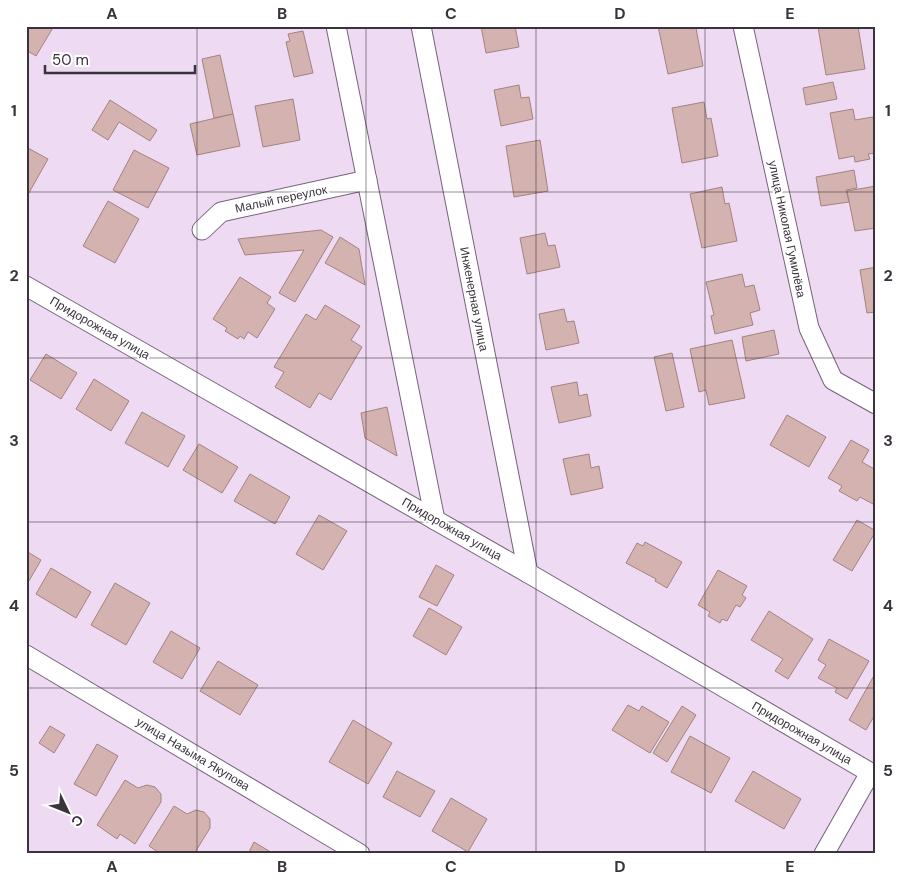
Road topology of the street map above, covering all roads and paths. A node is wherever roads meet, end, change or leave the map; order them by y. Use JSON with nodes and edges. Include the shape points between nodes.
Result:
{"nodes":[{"id":1,"x":336,"y":26,"type":"edge"},
{"id":2,"x":421,"y":26,"type":"edge"},
{"id":3,"x":743,"y":26,"type":"edge"},
{"id":4,"x":367,"y":180,"type":"junction"},
{"id":5,"x":202,"y":230,"type":"dead end"},
{"id":6,"x":26,"y":286,"type":"edge"},
{"id":7,"x":876,"y":404,"type":"edge"},
{"id":8,"x":434,"y":520,"type":"junction"},
{"id":9,"x":528,"y":572,"type":"junction"},
{"id":10,"x":26,"y":655,"type":"edge"},
{"id":11,"x":873,"y":774,"type":"edge"},
{"id":12,"x":360,"y":854,"type":"edge"},
{"id":13,"x":824,"y":854,"type":"edge"}],
"edges":[{"from":1,"to":4,"type":"street"},
{"from":2,"to":9,"type":"street","name":"Инженерная улица"},
{"from":3,"to":7,"type":"street","name":"улица Николая Гумилёва","via":[[809,328],[833,380]]},
{"from":4,"to":5,"type":"street","name":"Малый переулок","via":[[221,212]]},
{"from":4,"to":8,"type":"street"},
{"from":6,"to":8,"type":"street","name":"Придорожная улица"},
{"from":8,"to":9,"type":"street","name":"Придорожная улица"},
{"from":9,"to":11,"type":"street","name":"Придорожная улица"},
{"from":10,"to":12,"type":"street","name":"улица Назыма Якупова"},
{"from":11,"to":13,"type":"street"}]}
